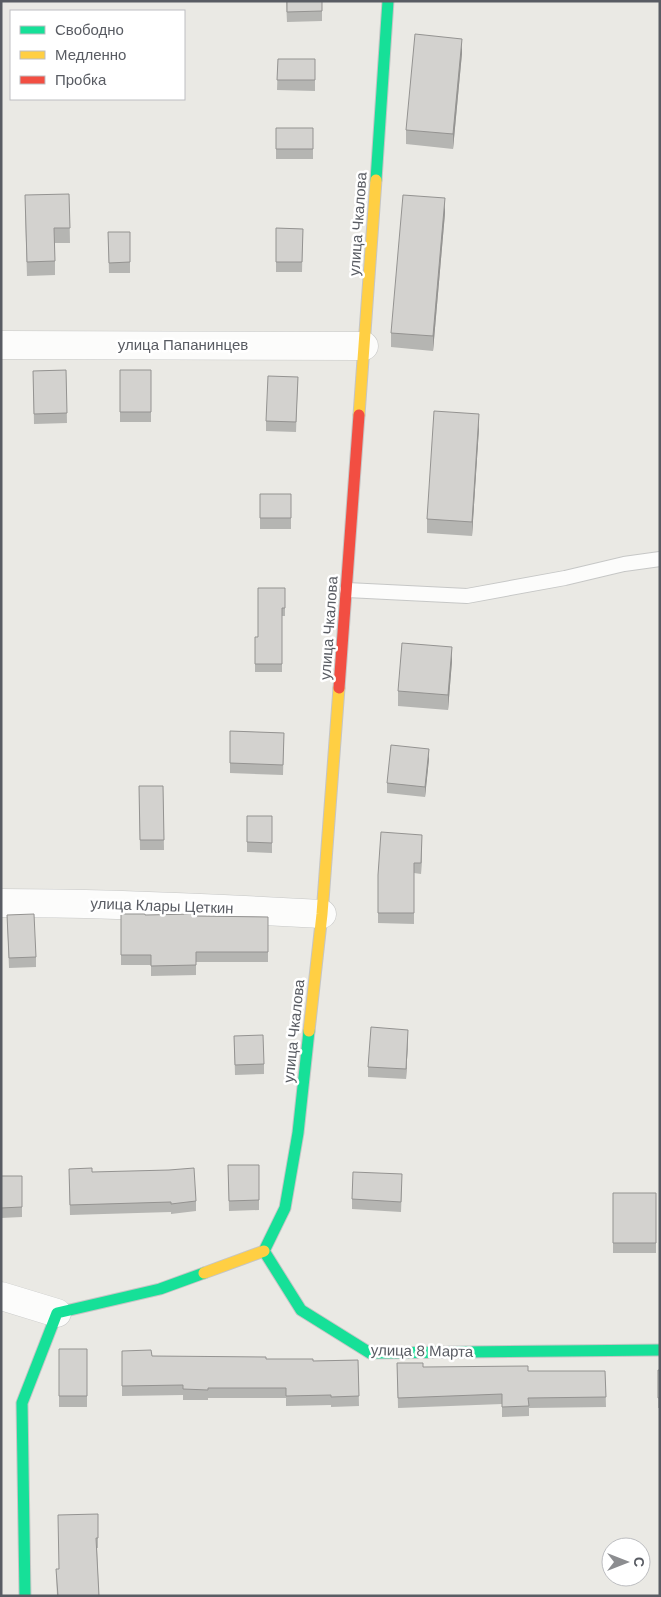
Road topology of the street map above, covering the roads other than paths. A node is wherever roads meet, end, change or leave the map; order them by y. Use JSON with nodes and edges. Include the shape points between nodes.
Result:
{"nodes":[{"id":1,"x":388,"y":1,"type":"edge"},
{"id":2,"x":1,"y":345,"type":"edge"},
{"id":3,"x":364,"y":346,"type":"junction"},
{"id":4,"x":660,"y":559,"type":"edge"},
{"id":5,"x":347,"y":590,"type":"junction"},
{"id":6,"x":1,"y":903,"type":"edge"},
{"id":7,"x":322,"y":914,"type":"junction"},
{"id":8,"x":264,"y":1251,"type":"junction"},
{"id":9,"x":1,"y":1296,"type":"edge"},
{"id":10,"x":57,"y":1313,"type":"junction"},
{"id":11,"x":660,"y":1350,"type":"edge"},
{"id":12,"x":25,"y":1596,"type":"edge"}],
"edges":[{"from":1,"to":3,"type":"street","name":"улица Чкалова"},
{"from":2,"to":3,"type":"street","name":"улица Папанинцев"},
{"from":3,"to":5,"type":"street","name":"улица Чкалова"},
{"from":4,"to":5,"type":"lane","via":[[467,596]]},
{"from":5,"to":7,"type":"street","name":"улица Чкалова"},
{"from":6,"to":7,"type":"street","name":"улица Клары Цеткин","via":[[202,907]]},
{"from":7,"to":8,"type":"street","name":"улица Чкалова","via":[[298,1133],[286,1208]]},
{"from":8,"to":10,"type":"street","via":[[160,1289]]},
{"from":8,"to":11,"type":"street","name":"улица 8 Марта","via":[[300,1310],[370,1353]]},
{"from":9,"to":10,"type":"street"},
{"from":10,"to":12,"type":"street","via":[[22,1403]]}]}
